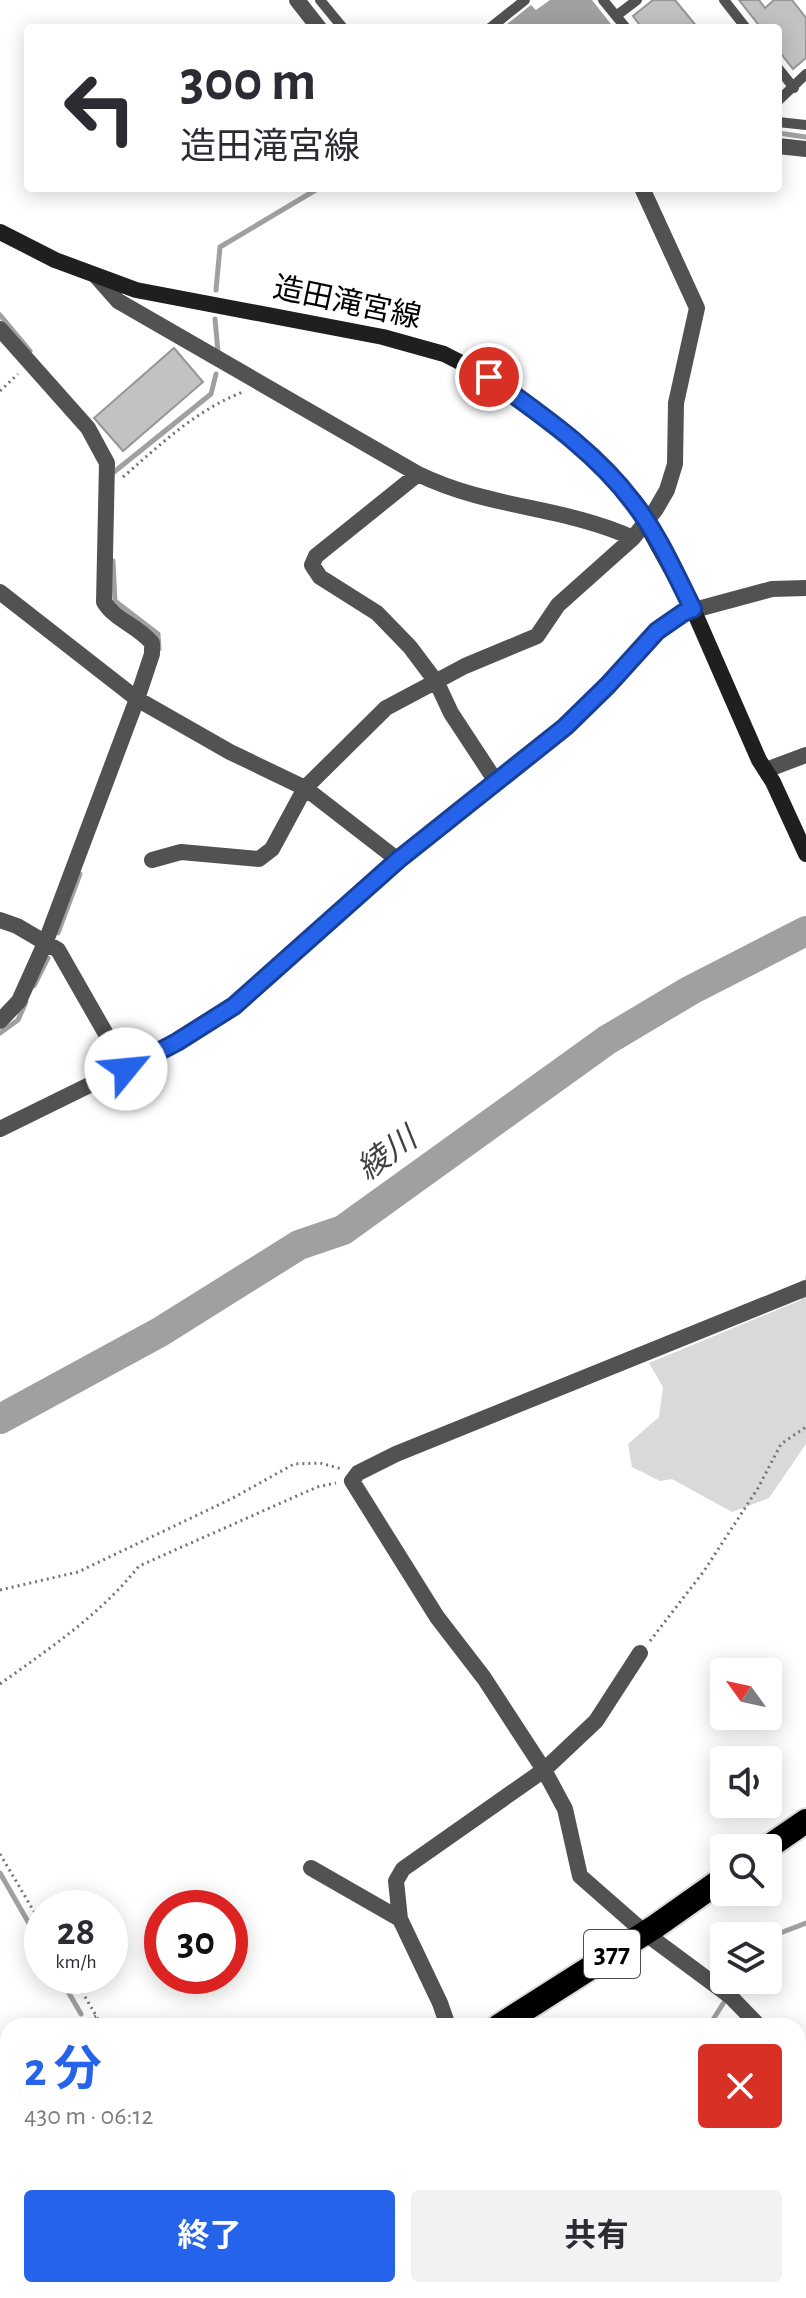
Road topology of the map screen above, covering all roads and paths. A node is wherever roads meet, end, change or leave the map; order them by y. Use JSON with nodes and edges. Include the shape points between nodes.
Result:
{"nodes":[{"id":1,"x":297,"y":0,"type":"edge"},
{"id":2,"x":320,"y":0,"type":"edge"},
{"id":3,"x":525,"y":0,"type":"edge"},
{"id":4,"x":603,"y":0,"type":"edge"},
{"id":5,"x":637,"y":0,"type":"edge"},
{"id":6,"x":724,"y":0,"type":"edge"},
{"id":7,"x":616,"y":16,"type":"junction"},
{"id":8,"x":316,"y":24,"type":"edge"},
{"id":9,"x":340,"y":24,"type":"edge"},
{"id":10,"x":495,"y":24,"type":"edge"},
{"id":11,"x":623,"y":24,"type":"edge"},
{"id":12,"x":743,"y":24,"type":"edge"},
{"id":13,"x":782,"y":73,"type":"edge"},
{"id":14,"x":806,"y":75,"type":"edge"},
{"id":15,"x":794,"y":88,"type":"junction"},
{"id":16,"x":782,"y":98,"type":"edge"},
{"id":17,"x":782,"y":122,"type":"edge"},
{"id":18,"x":806,"y":125,"type":"edge"},
{"id":19,"x":782,"y":146,"type":"edge"},
{"id":20,"x":806,"y":149,"type":"edge"},
{"id":21,"x":644,"y":192,"type":"edge"},
{"id":22,"x":0,"y":232,"type":"edge"},
{"id":23,"x":96,"y":276,"type":"junction"},
{"id":24,"x":0,"y":329,"type":"edge"},
{"id":25,"x":26,"y":357,"type":"junction"},
{"id":26,"x":262,"y":385,"type":"junction"},
{"id":27,"x":0,"y":391,"type":"edge"},
{"id":28,"x":418,"y":474,"type":"junction"},
{"id":29,"x":108,"y":482,"type":"junction"},
{"id":30,"x":646,"y":521,"type":"junction"},
{"id":31,"x":633,"y":538,"type":"junction"},
{"id":32,"x":805,"y":587,"type":"edge"},
{"id":33,"x":0,"y":592,"type":"edge"},
{"id":34,"x":693,"y":609,"type":"junction"},
{"id":35,"x":437,"y":683,"type":"junction"},
{"id":36,"x":137,"y":699,"type":"junction"},
{"id":37,"x":806,"y":755,"type":"edge"},
{"id":38,"x":766,"y":771,"type":"junction"},
{"id":39,"x":495,"y":780,"type":"junction"},
{"id":40,"x":305,"y":788,"type":"junction"},
{"id":41,"x":806,"y":854,"type":"edge"},
{"id":42,"x":152,"y":860,"type":"dead end"},
{"id":43,"x":398,"y":860,"type":"junction"},
{"id":44,"x":0,"y":920,"type":"edge"},
{"id":45,"x":46,"y":941,"type":"junction"},
{"id":46,"x":0,"y":1021,"type":"edge"},
{"id":47,"x":126,"y":1069,"type":"junction"},
{"id":48,"x":0,"y":1129,"type":"edge"},
{"id":49,"x":806,"y":1288,"type":"edge"},
{"id":50,"x":806,"y":1427,"type":"edge"},
{"id":51,"x":355,"y":1477,"type":"junction"},
{"id":52,"x":0,"y":1590,"type":"edge"},
{"id":53,"x":640,"y":1653,"type":"joint"},
{"id":54,"x":0,"y":1684,"type":"edge"},
{"id":55,"x":544,"y":1770,"type":"junction"},
{"id":56,"x":806,"y":1821,"type":"edge"},
{"id":57,"x":782,"y":1838,"type":"edge"},
{"id":58,"x":0,"y":1854,"type":"edge"},
{"id":59,"x":311,"y":1868,"type":"dead end"},
{"id":60,"x":710,"y":1888,"type":"edge"},
{"id":61,"x":24,"y":1895,"type":"edge"},
{"id":62,"x":400,"y":1919,"type":"junction"},
{"id":63,"x":645,"y":1933,"type":"junction"},
{"id":64,"x":83,"y":1994,"type":"edge"},
{"id":65,"x":96,"y":2016,"type":"joint"},
{"id":66,"x":93,"y":2018,"type":"edge"},
{"id":67,"x":445,"y":2018,"type":"edge"},
{"id":68,"x":512,"y":2018,"type":"edge"},
{"id":69,"x":751,"y":2018,"type":"edge"}],
"edges":[{"from":1,"to":8,"type":"street"},
{"from":2,"to":9,"type":"lane"},
{"from":3,"to":10,"type":"lane"},
{"from":4,"to":7,"type":"lane"},
{"from":5,"to":7,"type":"lane"},
{"from":6,"to":12,"type":"lane"},
{"from":7,"to":11,"type":"lane"},
{"from":13,"to":15,"type":"lane"},
{"from":14,"to":15,"type":"lane"},
{"from":15,"to":16,"type":"lane"},
{"from":17,"to":18,"type":"lane"},
{"from":19,"to":20,"type":"street"},
{"from":21,"to":30,"type":"street","via":[[697,308],[676,403],[675,464],[667,490]]},
{"from":22,"to":23,"type":"main road","name":"造田滝宮線"},
{"from":23,"to":26,"type":"street","via":[[118,301]]},
{"from":23,"to":30,"type":"main road","name":"造田滝宮線","via":[[136,290],[383,337],[444,354],[489,377],[575,441],[614,478]]},
{"from":24,"to":25,"type":"street"},
{"from":25,"to":27,"type":"path","via":[[19,373]]},
{"from":25,"to":29,"type":"street","via":[[88,428],[107,463]]},
{"from":26,"to":28,"type":"street"},
{"from":26,"to":29,"type":"path","via":[[214,403],[122,477]]},
{"from":28,"to":31,"type":"street","via":[[451,490],[599,523]]},
{"from":28,"to":35,"type":"street","via":[[316,556],[312,565],[320,577],[377,613]]},
{"from":29,"to":36,"type":"street","via":[[104,602],[152,643]]},
{"from":30,"to":31,"type":"street"},
{"from":30,"to":34,"type":"main road","name":"造田滝宮線"},
{"from":31,"to":35,"type":"street","via":[[558,605],[537,636]]},
{"from":32,"to":34,"type":"street","via":[[772,589]]},
{"from":33,"to":36,"type":"street"},
{"from":34,"to":38,"type":"main road","name":"造田滝宮線"},
{"from":34,"to":39,"type":"street","via":[[657,631],[565,727]]},
{"from":35,"to":39,"type":"street"},
{"from":35,"to":40,"type":"street","via":[[386,708]]},
{"from":36,"to":40,"type":"street"},
{"from":36,"to":45,"type":"street"},
{"from":37,"to":38,"type":"street"},
{"from":38,"to":41,"type":"main road","name":"造田滝宮線"},
{"from":39,"to":43,"type":"street"},
{"from":40,"to":42,"type":"street","via":[[272,849],[259,859],[181,852]]},
{"from":40,"to":43,"type":"street"},
{"from":43,"to":47,"type":"street","via":[[234,1006]]},
{"from":44,"to":45,"type":"street"},
{"from":45,"to":46,"type":"street","via":[[19,1001]]},
{"from":45,"to":47,"type":"street","via":[[66,961]]},
{"from":47,"to":48,"type":"street"},
{"from":49,"to":51,"type":"street","via":[[494,1412]]},
{"from":50,"to":53,"type":"path","via":[[781,1444],[704,1571]]},
{"from":51,"to":52,"type":"path","via":[[320,1463],[294,1464],[78,1572]]},
{"from":51,"to":54,"type":"path","via":[[317,1487],[139,1566],[79,1628]]},
{"from":51,"to":55,"type":"street","via":[[437,1617]]},
{"from":53,"to":55,"type":"street","via":[[596,1721]]},
{"from":55,"to":62,"type":"street","via":[[403,1869],[396,1881]]},
{"from":55,"to":63,"type":"street","via":[[565,1809],[580,1876]]},
{"from":56,"to":57,"type":"highway"},
{"from":58,"to":61,"type":"path"},
{"from":59,"to":62,"type":"street"},
{"from":60,"to":63,"type":"highway","number":"377"},
{"from":62,"to":67,"type":"street"},
{"from":63,"to":68,"type":"highway","number":"377"},
{"from":63,"to":69,"type":"street"},
{"from":64,"to":65,"type":"path"},
{"from":65,"to":66,"type":"path"}]}
